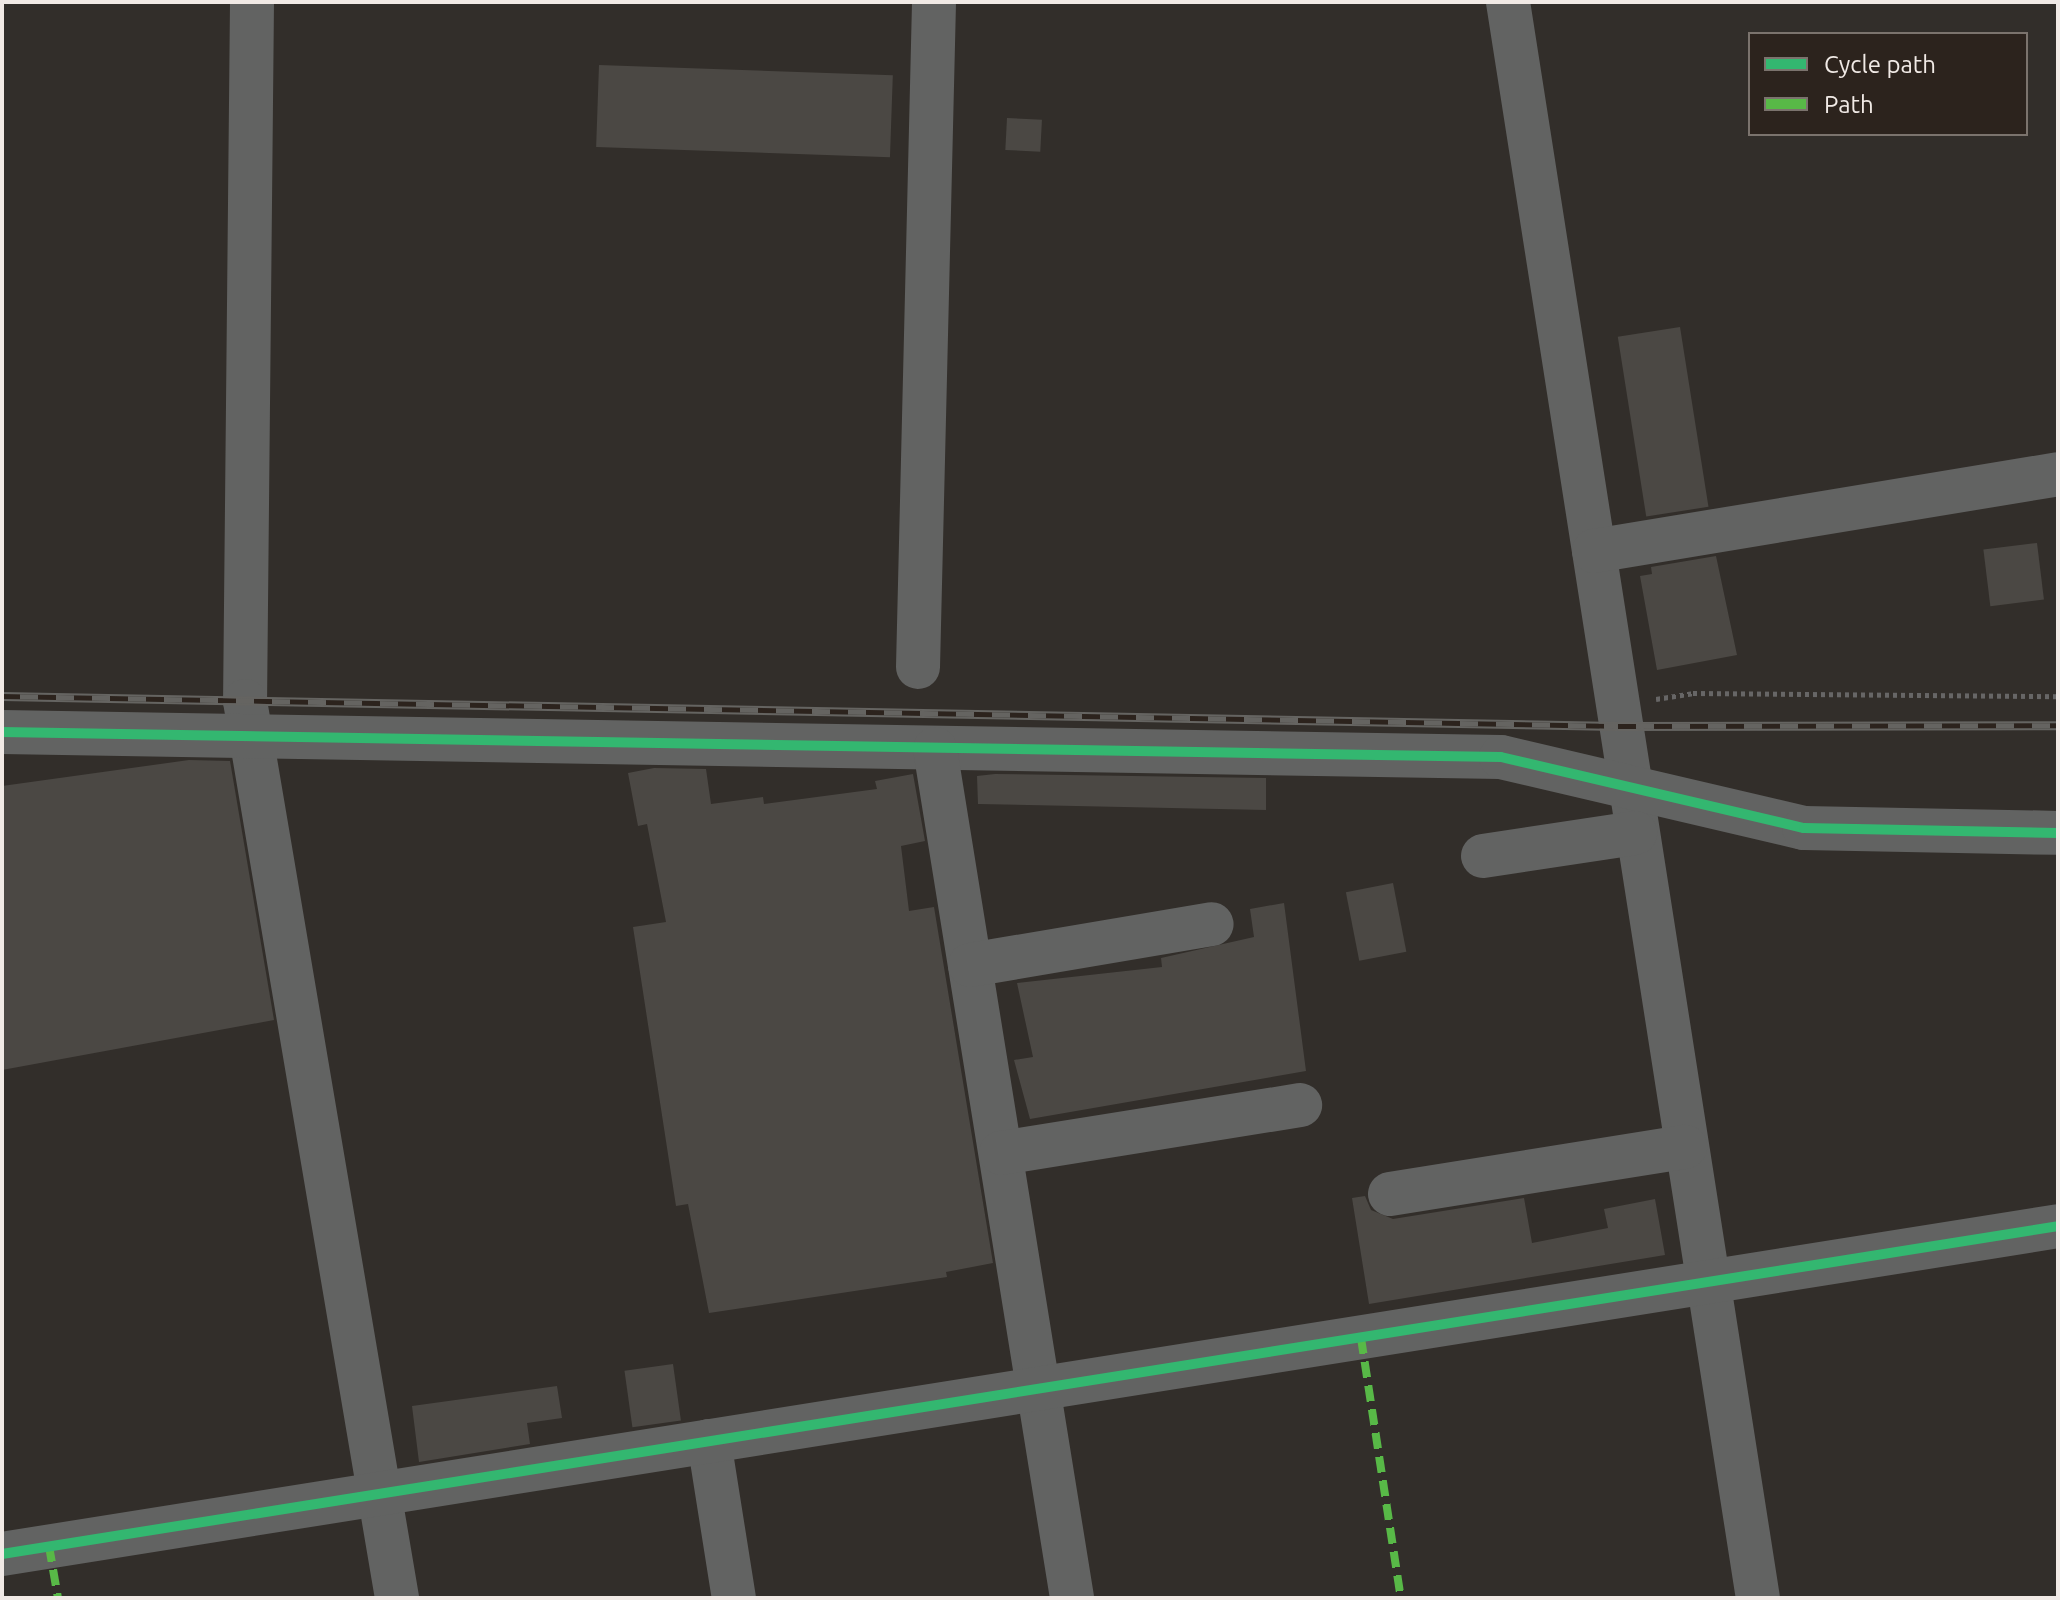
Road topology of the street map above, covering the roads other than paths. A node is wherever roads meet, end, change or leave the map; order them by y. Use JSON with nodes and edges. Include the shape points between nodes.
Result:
{"nodes":[{"id":1,"x":252,"y":2,"type":"edge"},
{"id":2,"x":934,"y":2,"type":"edge"},
{"id":3,"x":1508,"y":2,"type":"edge"},
{"id":4,"x":2058,"y":474,"type":"edge"},
{"id":5,"x":1594,"y":551,"type":"junction"},
{"id":6,"x":918,"y":667,"type":"dead end"},
{"id":7,"x":2,"y":732,"type":"edge"},
{"id":8,"x":251,"y":736,"type":"junction"},
{"id":9,"x":935,"y":749,"type":"junction"},
{"id":10,"x":1627,"y":783,"type":"junction"},
{"id":11,"x":1635,"y":833,"type":"junction"},
{"id":12,"x":2058,"y":833,"type":"edge"},
{"id":13,"x":1483,"y":856,"type":"dead end"},
{"id":14,"x":1212,"y":924,"type":"dead end"},
{"id":15,"x":970,"y":965,"type":"junction"},
{"id":16,"x":1300,"y":1105,"type":"dead end"},
{"id":17,"x":1685,"y":1147,"type":"junction"},
{"id":18,"x":1001,"y":1153,"type":"junction"},
{"id":19,"x":1390,"y":1194,"type":"dead end"},
{"id":20,"x":2058,"y":1226,"type":"edge"},
{"id":21,"x":1707,"y":1284,"type":"junction"},
{"id":22,"x":1040,"y":1389,"type":"junction"},
{"id":23,"x":709,"y":1441,"type":"junction"},
{"id":24,"x":381,"y":1492,"type":"junction"},
{"id":25,"x":2,"y":1554,"type":"edge"},
{"id":26,"x":397,"y":1598,"type":"edge"},
{"id":27,"x":734,"y":1598,"type":"edge"},
{"id":28,"x":1072,"y":1598,"type":"edge"},
{"id":29,"x":1758,"y":1598,"type":"edge"}],
"edges":[{"from":1,"to":8,"type":"street","via":[[245,701]]},
{"from":2,"to":6,"type":"street"},
{"from":3,"to":5,"type":"street"},
{"from":4,"to":5,"type":"street"},
{"from":5,"to":10,"type":"street"},
{"from":7,"to":8,"type":"street"},
{"from":8,"to":9,"type":"street"},
{"from":8,"to":24,"type":"street"},
{"from":9,"to":10,"type":"street","via":[[1501,757]]},
{"from":9,"to":15,"type":"street"},
{"from":10,"to":11,"type":"street"},
{"from":10,"to":12,"type":"street","via":[[1804,828]]},
{"from":11,"to":13,"type":"street"},
{"from":11,"to":17,"type":"street"},
{"from":14,"to":15,"type":"street"},
{"from":15,"to":18,"type":"street"},
{"from":16,"to":18,"type":"street"},
{"from":17,"to":19,"type":"street"},
{"from":17,"to":21,"type":"street"},
{"from":18,"to":22,"type":"street"},
{"from":20,"to":21,"type":"street"},
{"from":21,"to":22,"type":"street"},
{"from":21,"to":29,"type":"street"},
{"from":22,"to":23,"type":"street"},
{"from":22,"to":28,"type":"street"},
{"from":23,"to":24,"type":"street"},
{"from":23,"to":27,"type":"street"},
{"from":24,"to":25,"type":"street"},
{"from":24,"to":26,"type":"street"}]}
